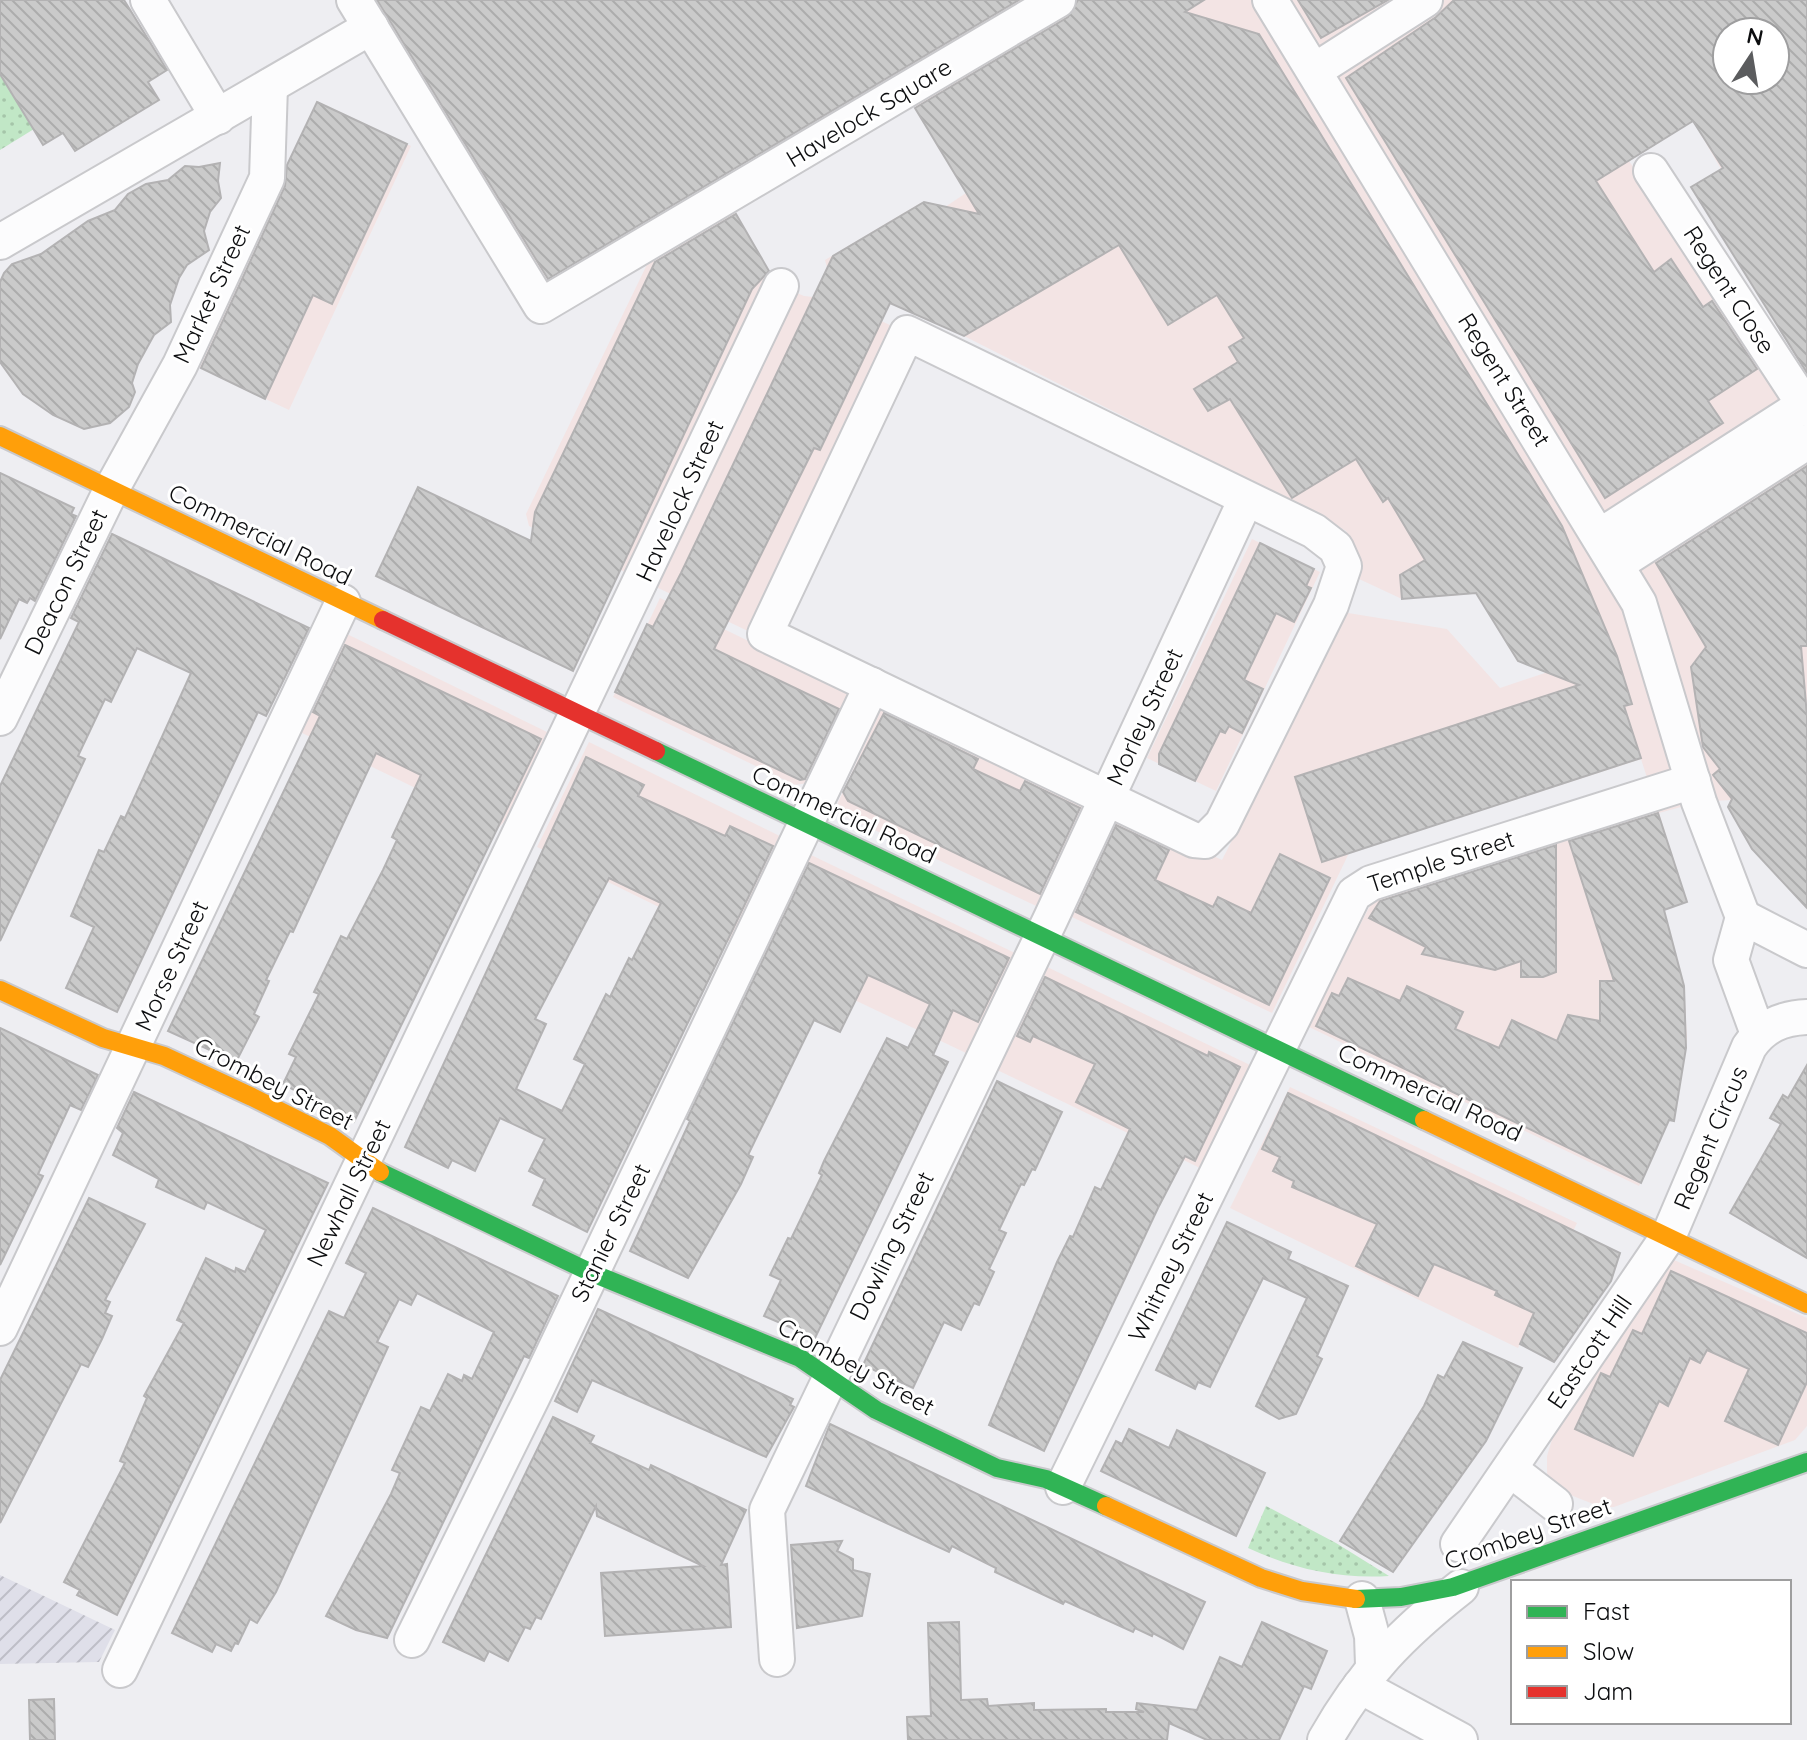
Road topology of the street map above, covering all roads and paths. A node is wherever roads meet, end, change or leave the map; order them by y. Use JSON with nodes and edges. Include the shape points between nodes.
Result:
{"nodes":[{"id":1,"x":148,"y":0,"type":"edge"},
{"id":2,"x":1058,"y":0,"type":"edge"},
{"id":3,"x":1270,"y":0,"type":"edge"},
{"id":4,"x":1425,"y":0,"type":"edge"},
{"id":5,"x":363,"y":14,"type":"edge"},
{"id":6,"x":1314,"y":71,"type":"junction"},
{"id":7,"x":270,"y":86,"type":"junction"},
{"id":8,"x":209,"y":122,"type":"junction"},
{"id":9,"x":1651,"y":171,"type":"dead end"},
{"id":10,"x":0,"y":242,"type":"edge"},
{"id":11,"x":781,"y":286,"type":"dead end"},
{"id":12,"x":1806,"y":407,"type":"edge"},
{"id":13,"x":0,"y":436,"type":"edge"},
{"id":14,"x":1807,"y":442,"type":"edge"},
{"id":15,"x":111,"y":490,"type":"junction"},
{"id":16,"x":1246,"y":499,"type":"junction"},
{"id":17,"x":1609,"y":550,"type":"junction"},
{"id":18,"x":343,"y":602,"type":"junction"},
{"id":19,"x":872,"y":685,"type":"junction"},
{"id":20,"x":577,"y":715,"type":"junction"},
{"id":21,"x":0,"y":718,"type":"edge"},
{"id":22,"x":1693,"y":781,"type":"junction"},
{"id":23,"x":1107,"y":799,"type":"junction"},
{"id":24,"x":807,"y":825,"type":"junction"},
{"id":25,"x":1743,"y":917,"type":"junction"},
{"id":26,"x":1043,"y":935,"type":"junction"},
{"id":27,"x":1807,"y":950,"type":"edge"},
{"id":28,"x":0,"y":990,"type":"edge"},
{"id":29,"x":1807,"y":1017,"type":"edge"},
{"id":30,"x":1758,"y":1034,"type":"junction"},
{"id":31,"x":1277,"y":1047,"type":"junction"},
{"id":32,"x":134,"y":1048,"type":"junction"},
{"id":33,"x":365,"y":1161,"type":"junction"},
{"id":34,"x":1669,"y":1235,"type":"junction"},
{"id":35,"x":592,"y":1273,"type":"junction"},
{"id":36,"x":1807,"y":1304,"type":"edge"},
{"id":37,"x":0,"y":1328,"type":"edge"},
{"id":38,"x":829,"y":1376,"type":"junction"},
{"id":39,"x":1807,"y":1462,"type":"edge"},
{"id":40,"x":1511,"y":1470,"type":"junction"},
{"id":41,"x":1063,"y":1487,"type":"junction"},
{"id":42,"x":1555,"y":1504,"type":"dead end"},
{"id":43,"x":1458,"y":1544,"type":"dead end"},
{"id":44,"x":1464,"y":1584,"type":"junction"},
{"id":45,"x":1362,"y":1599,"type":"junction"},
{"id":46,"x":412,"y":1640,"type":"dead end"},
{"id":47,"x":777,"y":1659,"type":"dead end"},
{"id":48,"x":120,"y":1670,"type":"dead end"},
{"id":49,"x":1366,"y":1676,"type":"junction"},
{"id":50,"x":1325,"y":1740,"type":"edge"},
{"id":51,"x":1460,"y":1740,"type":"edge"}],
"edges":[{"from":1,"to":8,"type":"street"},
{"from":2,"to":5,"type":"street","name":"Havelock Square","via":[[541,306]]},
{"from":3,"to":6,"type":"street","name":"Regent Street"},
{"from":4,"to":6,"type":"street"},
{"from":5,"to":7,"type":"street"},
{"from":6,"to":17,"type":"street","name":"Regent Street"},
{"from":7,"to":8,"type":"street"},
{"from":7,"to":15,"type":"street","name":"Market Street","via":[[267,178],[180,365]]},
{"from":8,"to":10,"type":"street"},
{"from":9,"to":12,"type":"street","name":"Regent Close"},
{"from":11,"to":20,"type":"street","name":"Havelock Street"},
{"from":12,"to":17,"type":"street"},
{"from":13,"to":15,"type":"street","name":"Commercial Road"},
{"from":14,"to":17,"type":"street"},
{"from":15,"to":18,"type":"street","name":"Commercial Road"},
{"from":15,"to":21,"type":"street","name":"Deacon Street"},
{"from":16,"to":19,"type":"street","via":[[907,333],[765,634]]},
{"from":16,"to":23,"type":"street","name":"Morley Street"},
{"from":16,"to":23,"type":"street","via":[[1314,531],[1336,548],[1344,566],[1331,605],[1214,834],[1205,841],[1194,840]]},
{"from":17,"to":22,"type":"street","name":"Regent Street","via":[[1646,621]]},
{"from":18,"to":20,"type":"street","name":"Commercial Road"},
{"from":18,"to":32,"type":"street","name":"Morse Street"},
{"from":19,"to":23,"type":"street"},
{"from":19,"to":24,"type":"street","name":"Stanier Street"},
{"from":20,"to":24,"type":"street","name":"Commercial Road"},
{"from":20,"to":33,"type":"street","name":"Newhall Street"},
{"from":22,"to":25,"type":"street"},
{"from":22,"to":31,"type":"street","name":"Temple Street","via":[[1371,883],[1354,894]]},
{"from":23,"to":26,"type":"street","name":"Morley Street"},
{"from":24,"to":26,"type":"street","name":"Commercial Road"},
{"from":24,"to":35,"type":"street","name":"Stanier Street"},
{"from":25,"to":27,"type":"street"},
{"from":25,"to":30,"type":"street","via":[[1731,960]]},
{"from":26,"to":31,"type":"street","name":"Commercial Road"},
{"from":26,"to":38,"type":"street","name":"Dowling Street"},
{"from":28,"to":32,"type":"street","name":"Crombey Street"},
{"from":29,"to":30,"type":"street","via":[[1790,1018]]},
{"from":30,"to":34,"type":"street","name":"Regent Circus"},
{"from":31,"to":34,"type":"street","name":"Commercial Road"},
{"from":31,"to":41,"type":"street","name":"Whitney Street"},
{"from":32,"to":33,"type":"street","name":"Crombey Street","via":[[173,1060],[304,1123]]},
{"from":32,"to":37,"type":"street","name":"Morse Street"},
{"from":33,"to":35,"type":"street","name":"Crombey Street"},
{"from":33,"to":48,"type":"street","name":"Newhall Street"},
{"from":34,"to":36,"type":"street","name":"Regent Circus"},
{"from":34,"to":40,"type":"street","name":"Eastcott Hill"},
{"from":35,"to":38,"type":"street","name":"Crombey Street","via":[[761,1340]]},
{"from":35,"to":46,"type":"street","name":"Stanier Street"},
{"from":38,"to":41,"type":"street","name":"Crombey Street","via":[[876,1410],[997,1468]]},
{"from":38,"to":47,"type":"street","name":"Dowling Street","via":[[767,1510]]},
{"from":39,"to":44,"type":"street","name":"Crombey Street"},
{"from":40,"to":42,"type":"street"},
{"from":40,"to":43,"type":"street","name":"Eastcott Hill"},
{"from":41,"to":45,"type":"street","name":"Crombey Street","via":[[1273,1582]]},
{"from":44,"to":45,"type":"street","name":"Crombey Street"},
{"from":44,"to":49,"type":"street","via":[[1415,1624]]},
{"from":45,"to":49,"type":"street","via":[[1372,1636]]},
{"from":49,"to":50,"type":"street"},
{"from":49,"to":51,"type":"street"}]}
